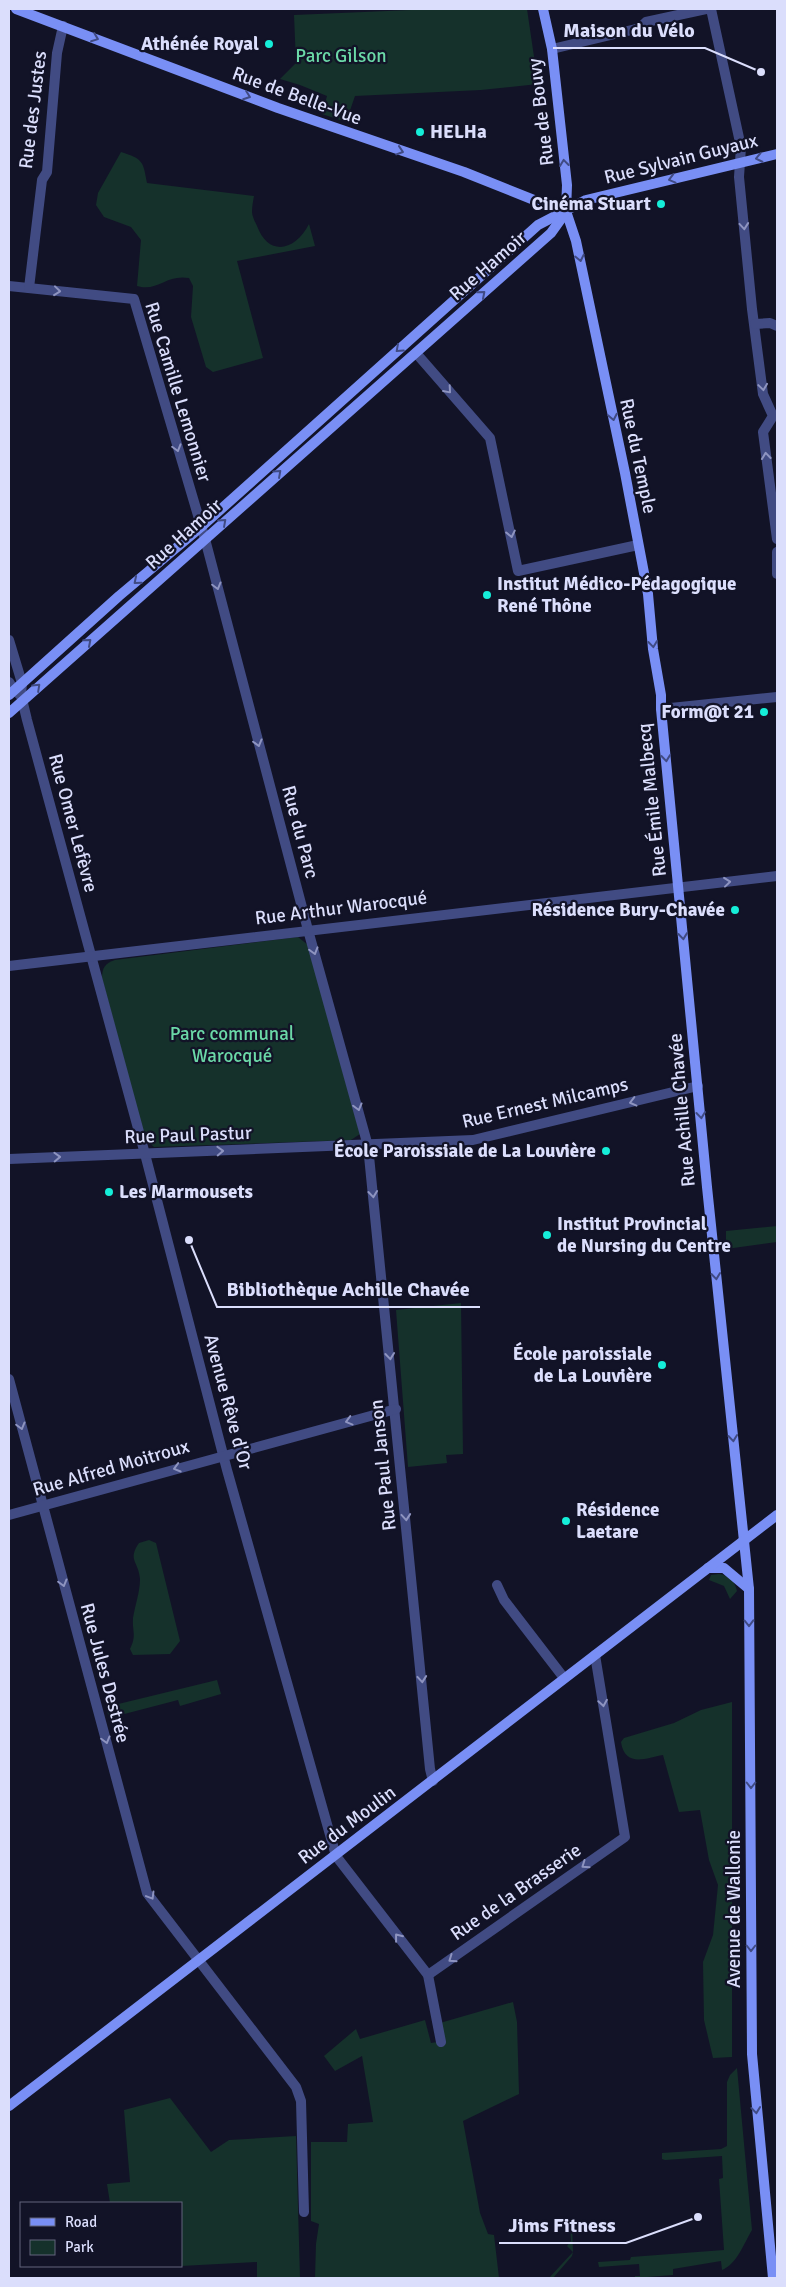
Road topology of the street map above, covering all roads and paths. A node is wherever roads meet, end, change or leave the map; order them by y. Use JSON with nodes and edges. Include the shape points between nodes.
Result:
{"nodes":[{"id":1,"x":16,"y":9,"type":"edge"},
{"id":2,"x":543,"y":9,"type":"edge"},
{"id":3,"x":706,"y":9,"type":"edge"},
{"id":4,"x":711,"y":9,"type":"edge"},
{"id":5,"x":63,"y":26,"type":"junction"},
{"id":6,"x":552,"y":49,"type":"junction"},
{"id":7,"x":777,"y":154,"type":"edge"},
{"id":8,"x":740,"y":162,"type":"junction"},
{"id":9,"x":563,"y":211,"type":"junction"},
{"id":10,"x":9,"y":286,"type":"edge"},
{"id":11,"x":29,"y":288,"type":"junction"},
{"id":12,"x":755,"y":324,"type":"junction"},
{"id":13,"x":777,"y":326,"type":"edge"},
{"id":14,"x":416,"y":353,"type":"junction"},
{"id":15,"x":775,"y":416,"type":"edge"},
{"id":16,"x":201,"y":528,"type":"junction"},
{"id":17,"x":205,"y":539,"type":"junction"},
{"id":18,"x":777,"y":539,"type":"edge"},
{"id":19,"x":638,"y":545,"type":"junction"},
{"id":20,"x":777,"y":552,"type":"edge"},
{"id":21,"x":777,"y":574,"type":"edge"},
{"id":22,"x":9,"y":640,"type":"edge"},
{"id":23,"x":16,"y":691,"type":"edge"},
{"id":24,"x":777,"y":697,"type":"edge"},
{"id":25,"x":661,"y":709,"type":"junction"},
{"id":26,"x":9,"y":713,"type":"edge"},
{"id":27,"x":777,"y":876,"type":"edge"},
{"id":28,"x":678,"y":887,"type":"junction"},
{"id":29,"x":308,"y":930,"type":"junction"},
{"id":30,"x":91,"y":955,"type":"junction"},
{"id":31,"x":9,"y":966,"type":"edge"},
{"id":32,"x":698,"y":1086,"type":"junction"},
{"id":33,"x":368,"y":1146,"type":"junction"},
{"id":34,"x":145,"y":1154,"type":"junction"},
{"id":35,"x":9,"y":1159,"type":"edge"},
{"id":36,"x":9,"y":1379,"type":"edge"},
{"id":37,"x":396,"y":1409,"type":"junction"},
{"id":38,"x":224,"y":1455,"type":"junction"},
{"id":39,"x":42,"y":1506,"type":"junction"},
{"id":40,"x":9,"y":1515,"type":"edge"},
{"id":41,"x":777,"y":1516,"type":"edge"},
{"id":42,"x":744,"y":1539,"type":"junction"},
{"id":43,"x":705,"y":1570,"type":"junction"},
{"id":44,"x":497,"y":1585,"type":"dead end"},
{"id":45,"x":749,"y":1589,"type":"junction"},
{"id":46,"x":595,"y":1655,"type":"junction"},
{"id":47,"x":564,"y":1678,"type":"junction"},
{"id":48,"x":433,"y":1781,"type":"junction"},
{"id":49,"x":336,"y":1856,"type":"junction"},
{"id":50,"x":198,"y":1961,"type":"junction"},
{"id":51,"x":428,"y":1975,"type":"junction"},
{"id":52,"x":441,"y":2042,"type":"dead end"},
{"id":53,"x":9,"y":2106,"type":"edge"},
{"id":54,"x":304,"y":2212,"type":"dead end"},
{"id":55,"x":773,"y":2278,"type":"edge"}],
"edges":[{"from":1,"to":5,"type":"street","name":"Rue de Belle-Vue"},
{"from":2,"to":6,"type":"street","name":"Rue de Bouvy"},
{"from":3,"to":6,"type":"street","via":[[646,22],[640,28]]},
{"from":4,"to":8,"type":"street","via":[[741,147]]},
{"from":5,"to":9,"type":"street","name":"Rue de Belle-Vue","one_way":true},
{"from":5,"to":11,"type":"street","name":"Rue des Justes"},
{"from":9,"to":6,"type":"street","name":"Rue de Bouvy","one_way":true,"via":[[567,185]]},
{"from":7,"to":8,"type":"street","name":"Rue Sylvain Guyaux","one_way":true},
{"from":8,"to":9,"type":"street","name":"Rue Sylvain Guyaux","one_way":true,"via":[[586,200]]},
{"from":8,"to":12,"type":"street","one_way":true},
{"from":14,"to":9,"type":"street","name":"Rue Hamoir","one_way":true,"via":[[551,233]]},
{"from":9,"to":16,"type":"street","name":"Rue Hamoir","one_way":true,"via":[[538,225]]},
{"from":9,"to":19,"type":"street","name":"Rue du Temple","one_way":true,"via":[[580,259]]},
{"from":10,"to":11,"type":"street","name":"Rue Camille Lemonnier"},
{"from":11,"to":16,"type":"street","name":"Rue Camille Lemonnier","one_way":true,"via":[[134,299]]},
{"from":12,"to":13,"type":"street"},
{"from":12,"to":15,"type":"street","one_way":true,"via":[[763,394]]},
{"from":17,"to":14,"type":"street","name":"Rue Hamoir","one_way":true},
{"from":14,"to":19,"type":"street","one_way":true,"via":[[490,438],[518,571]]},
{"from":18,"to":15,"type":"street","one_way":true,"via":[[763,432]]},
{"from":16,"to":17,"type":"street","name":"Rue du Parc"},
{"from":16,"to":23,"type":"street","name":"Rue Hamoir","one_way":true,"via":[[119,596]]},
{"from":23,"to":17,"type":"street","name":"Rue Hamoir","one_way":true},
{"from":17,"to":29,"type":"street","name":"Rue du Parc","one_way":true},
{"from":19,"to":25,"type":"street","name":"Rue du Temple","one_way":true,"via":[[648,594]]},
{"from":20,"to":21,"type":"street"},
{"from":22,"to":23,"type":"street","name":"Rue Omer Lefèvre"},
{"from":23,"to":26,"type":"street","name":"Rue Hamoir"},
{"from":23,"to":30,"type":"street","name":"Rue Omer Lefèvre","via":[[27,720]]},
{"from":24,"to":25,"type":"street"},
{"from":25,"to":28,"type":"street","name":"Rue Émile Malbecq","one_way":true},
{"from":28,"to":27,"type":"street","name":"Rue Arthur Warocqué","one_way":true},
{"from":28,"to":29,"type":"street","name":"Rue Arthur Warocqué"},
{"from":28,"to":32,"type":"street","name":"Rue Achille Chavée","one_way":true},
{"from":29,"to":30,"type":"street","name":"Rue Arthur Warocqué"},
{"from":29,"to":33,"type":"street","name":"Rue du Parc","one_way":true},
{"from":30,"to":31,"type":"street","name":"Rue Arthur Warocqué"},
{"from":30,"to":34,"type":"street","name":"Avenue Rêve d'Or"},
{"from":32,"to":33,"type":"street","name":"Rue Ernest Milcamps","one_way":true,"via":[[473,1140]]},
{"from":32,"to":42,"type":"street","name":"Rue Achille Chavée","one_way":true},
{"from":34,"to":33,"type":"street","name":"Rue Paul Pastur","one_way":true},
{"from":33,"to":37,"type":"street","name":"Rue Paul Janson","one_way":true},
{"from":35,"to":34,"type":"street","name":"Rue Paul Pastur","one_way":true},
{"from":34,"to":38,"type":"street","name":"Avenue Rêve d'Or"},
{"from":36,"to":39,"type":"street","name":"Rue Jules Destrée","one_way":true},
{"from":37,"to":38,"type":"street","name":"Rue Alfred Moitroux","one_way":true},
{"from":37,"to":48,"type":"street","name":"Rue Paul Janson","one_way":true},
{"from":38,"to":39,"type":"street","name":"Rue Alfred Moitroux","one_way":true},
{"from":38,"to":49,"type":"street","name":"Avenue Rêve d'Or"},
{"from":39,"to":40,"type":"street","name":"Rue Alfred Moitroux"},
{"from":39,"to":50,"type":"street","name":"Rue Jules Destrée","one_way":true,"via":[[147,1893]]},
{"from":41,"to":42,"type":"street","name":"Rue du Moulin"},
{"from":42,"to":43,"type":"street","name":"Rue du Moulin"},
{"from":42,"to":45,"type":"street","name":"Avenue de Wallonie"},
{"from":43,"to":45,"type":"street","via":[[724,1568]]},
{"from":43,"to":46,"type":"street","name":"Rue du Moulin"},
{"from":44,"to":47,"type":"street","via":[[504,1600]]},
{"from":45,"to":55,"type":"street","name":"Avenue de Wallonie","one_way":true,"via":[[752,2054]]},
{"from":46,"to":47,"type":"street","name":"Rue du Moulin"},
{"from":46,"to":51,"type":"street","name":"Rue de la Brasserie","one_way":true,"via":[[625,1837]]},
{"from":47,"to":48,"type":"street","name":"Rue du Moulin"},
{"from":48,"to":49,"type":"street","name":"Rue du Moulin"},
{"from":49,"to":50,"type":"street","name":"Rue du Moulin"},
{"from":51,"to":49,"type":"street","one_way":true},
{"from":50,"to":53,"type":"street","name":"Rue du Moulin"},
{"from":50,"to":54,"type":"street","name":"Rue Jules Destrée","via":[[292,2080],[299,2094],[304,2142]]},
{"from":51,"to":52,"type":"street"}]}
